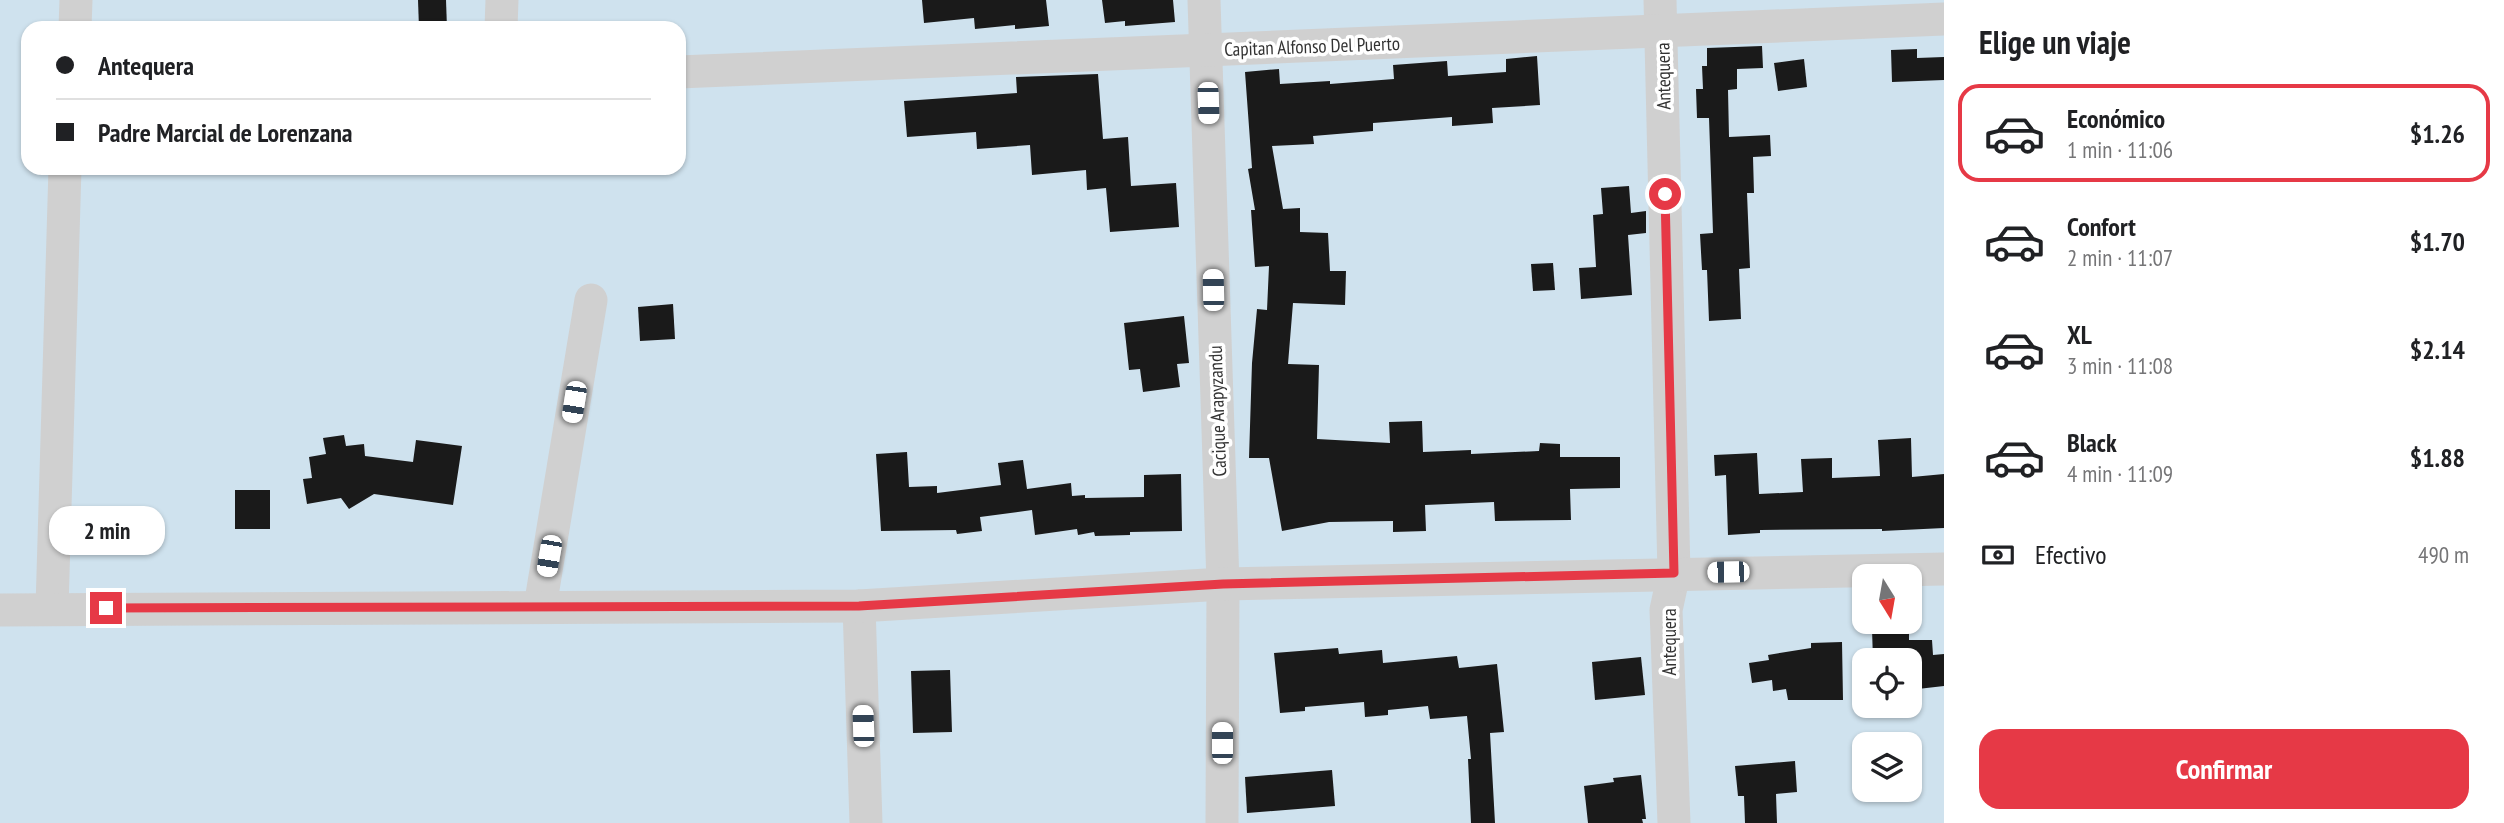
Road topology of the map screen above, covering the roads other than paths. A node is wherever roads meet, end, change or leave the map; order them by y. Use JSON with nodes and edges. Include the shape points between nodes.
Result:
{"nodes":[{"id":1,"x":76,"y":0,"type":"edge"},
{"id":2,"x":502,"y":0,"type":"edge"},
{"id":3,"x":1204,"y":0,"type":"edge"},
{"id":4,"x":1661,"y":16,"type":"edge"},
{"id":5,"x":1944,"y":19,"type":"edge"},
{"id":6,"x":75,"y":21,"type":"edge"},
{"id":7,"x":501,"y":21,"type":"edge"},
{"id":8,"x":1206,"y":50,"type":"junction"},
{"id":9,"x":686,"y":72,"type":"edge"},
{"id":10,"x":65,"y":175,"type":"edge"},
{"id":11,"x":591,"y":300,"type":"dead end"},
{"id":12,"x":1944,"y":569,"type":"edge"},
{"id":13,"x":1674,"y":573,"type":"junction"},
{"id":14,"x":1223,"y":584,"type":"junction"},
{"id":15,"x":859,"y":606,"type":"junction"},
{"id":16,"x":540,"y":607,"type":"junction"},
{"id":17,"x":52,"y":608,"type":"junction"},
{"id":18,"x":0,"y":610,"type":"edge"},
{"id":19,"x":866,"y":823,"type":"edge"},
{"id":20,"x":1222,"y":823,"type":"edge"},
{"id":21,"x":1674,"y":823,"type":"edge"}],
"edges":[{"from":1,"to":6,"type":"street"},
{"from":2,"to":7,"type":"street"},
{"from":3,"to":8,"type":"street","name":"Cacique Arapyzandu"},
{"from":4,"to":5,"type":"street","name":"Capitan Alfonso Del Puerto"},
{"from":4,"to":8,"type":"street","name":"Capitan Alfonso Del Puerto"},
{"from":4,"to":13,"type":"street","name":"Antequera"},
{"from":8,"to":9,"type":"street","name":"Capitan Alfonso Del Puerto"},
{"from":8,"to":14,"type":"street","name":"Cacique Arapyzandu"},
{"from":10,"to":17,"type":"street"},
{"from":11,"to":16,"type":"street"},
{"from":12,"to":13,"type":"street"},
{"from":13,"to":14,"type":"street"},
{"from":13,"to":21,"type":"street","name":"Antequera","via":[[1667,610]]},
{"from":14,"to":15,"type":"street"},
{"from":14,"to":20,"type":"street","name":"Cacique Arapyzandu"},
{"from":15,"to":16,"type":"street"},
{"from":15,"to":19,"type":"street"},
{"from":16,"to":17,"type":"street"},
{"from":17,"to":18,"type":"street"}]}
